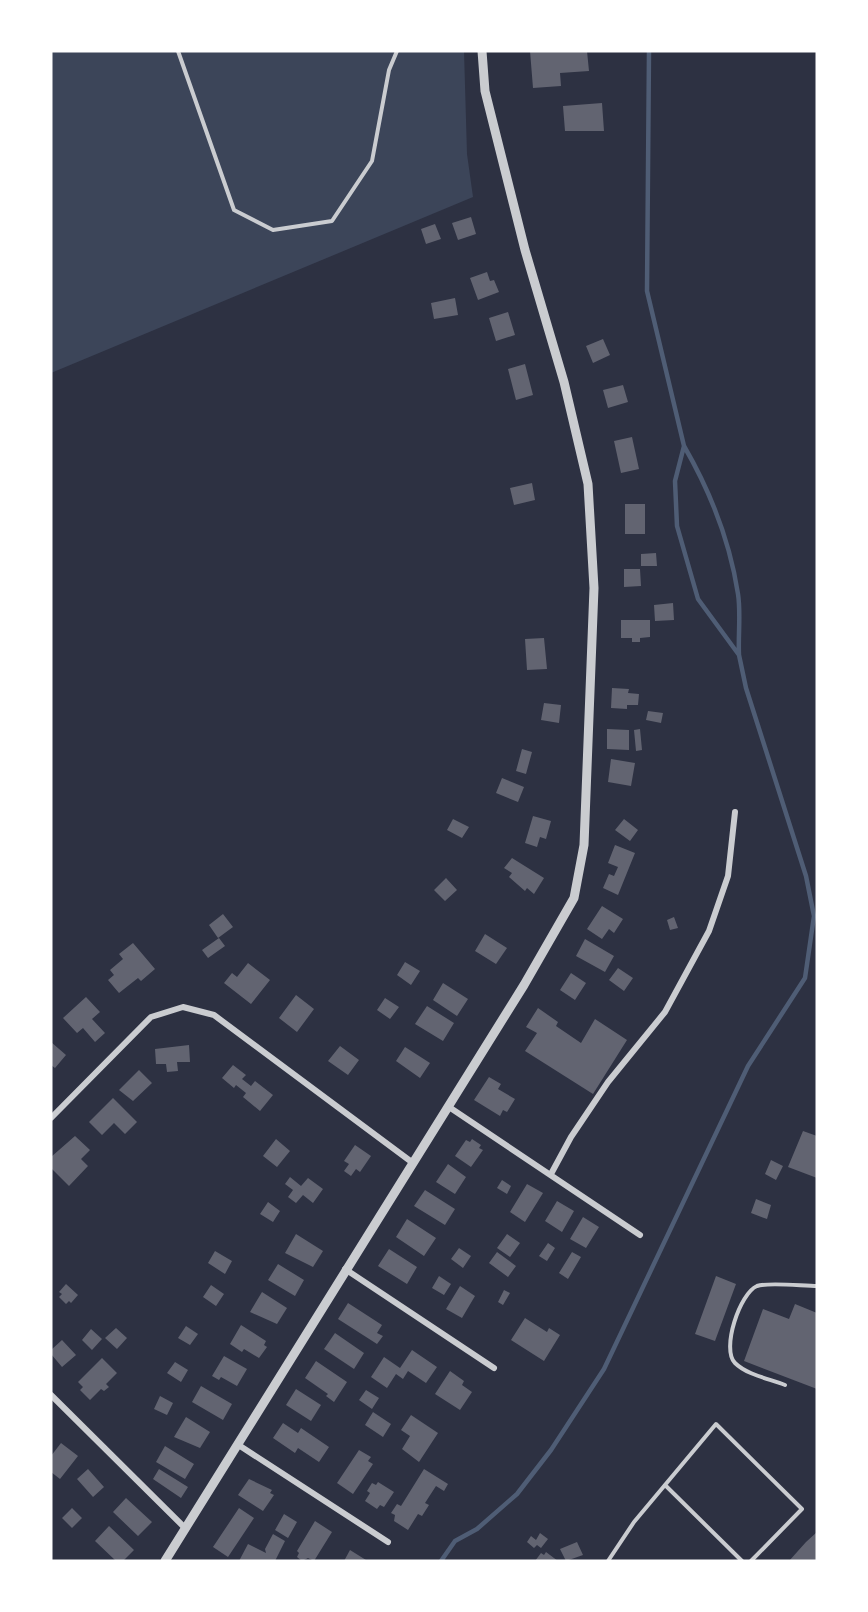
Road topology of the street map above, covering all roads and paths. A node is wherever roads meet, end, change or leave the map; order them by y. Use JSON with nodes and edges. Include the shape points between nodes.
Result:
{"nodes":[{"id":1,"x":178,"y":51,"type":"edge"},
{"id":2,"x":397,"y":51,"type":"edge"},
{"id":3,"x":482,"y":51,"type":"edge"},
{"id":4,"x":735,"y":812,"type":"dead end"},
{"id":5,"x":449,"y":1107,"type":"junction"},
{"id":6,"x":51,"y":1118,"type":"edge"},
{"id":7,"x":413,"y":1163,"type":"junction"},
{"id":8,"x":551,"y":1174,"type":"junction"},
{"id":9,"x":640,"y":1235,"type":"dead end"},
{"id":10,"x":345,"y":1269,"type":"junction"},
{"id":11,"x":817,"y":1286,"type":"edge"},
{"id":12,"x":494,"y":1368,"type":"dead end"},
{"id":13,"x":785,"y":1385,"type":"dead end"},
{"id":14,"x":51,"y":1395,"type":"edge"},
{"id":15,"x":237,"y":1444,"type":"junction"},
{"id":16,"x":665,"y":1485,"type":"junction"},
{"id":17,"x":185,"y":1528,"type":"junction"},
{"id":18,"x":388,"y":1542,"type":"dead end"},
{"id":19,"x":165,"y":1561,"type":"edge"},
{"id":20,"x":608,"y":1561,"type":"edge"},
{"id":21,"x":742,"y":1561,"type":"edge"},
{"id":22,"x":751,"y":1561,"type":"edge"}],
"edges":[{"from":1,"to":2,"type":"lane","via":[[234,210],[273,230],[332,221],[372,161],[388,70]]},
{"from":3,"to":5,"type":"street","via":[[484,91],[588,484],[594,588],[584,845],[574,898]]},
{"from":4,"to":8,"type":"street","via":[[728,876],[709,931],[665,1012],[608,1082]]},
{"from":5,"to":7,"type":"street"},
{"from":5,"to":8,"type":"street"},
{"from":6,"to":7,"type":"street","via":[[151,1017],[183,1007],[214,1015]]},
{"from":7,"to":10,"type":"street"},
{"from":8,"to":9,"type":"street"},
{"from":10,"to":12,"type":"street"},
{"from":10,"to":15,"type":"street"},
{"from":11,"to":13,"type":"lane","via":[[754,1287],[744,1297],[730,1338],[729,1354],[735,1363]]},
{"from":14,"to":17,"type":"street"},
{"from":15,"to":17,"type":"street"},
{"from":15,"to":18,"type":"street"},
{"from":16,"to":20,"type":"lane"},
{"from":16,"to":21,"type":"lane"},
{"from":16,"to":22,"type":"lane","via":[[716,1424],[802,1509]]},
{"from":17,"to":19,"type":"street"}]}
